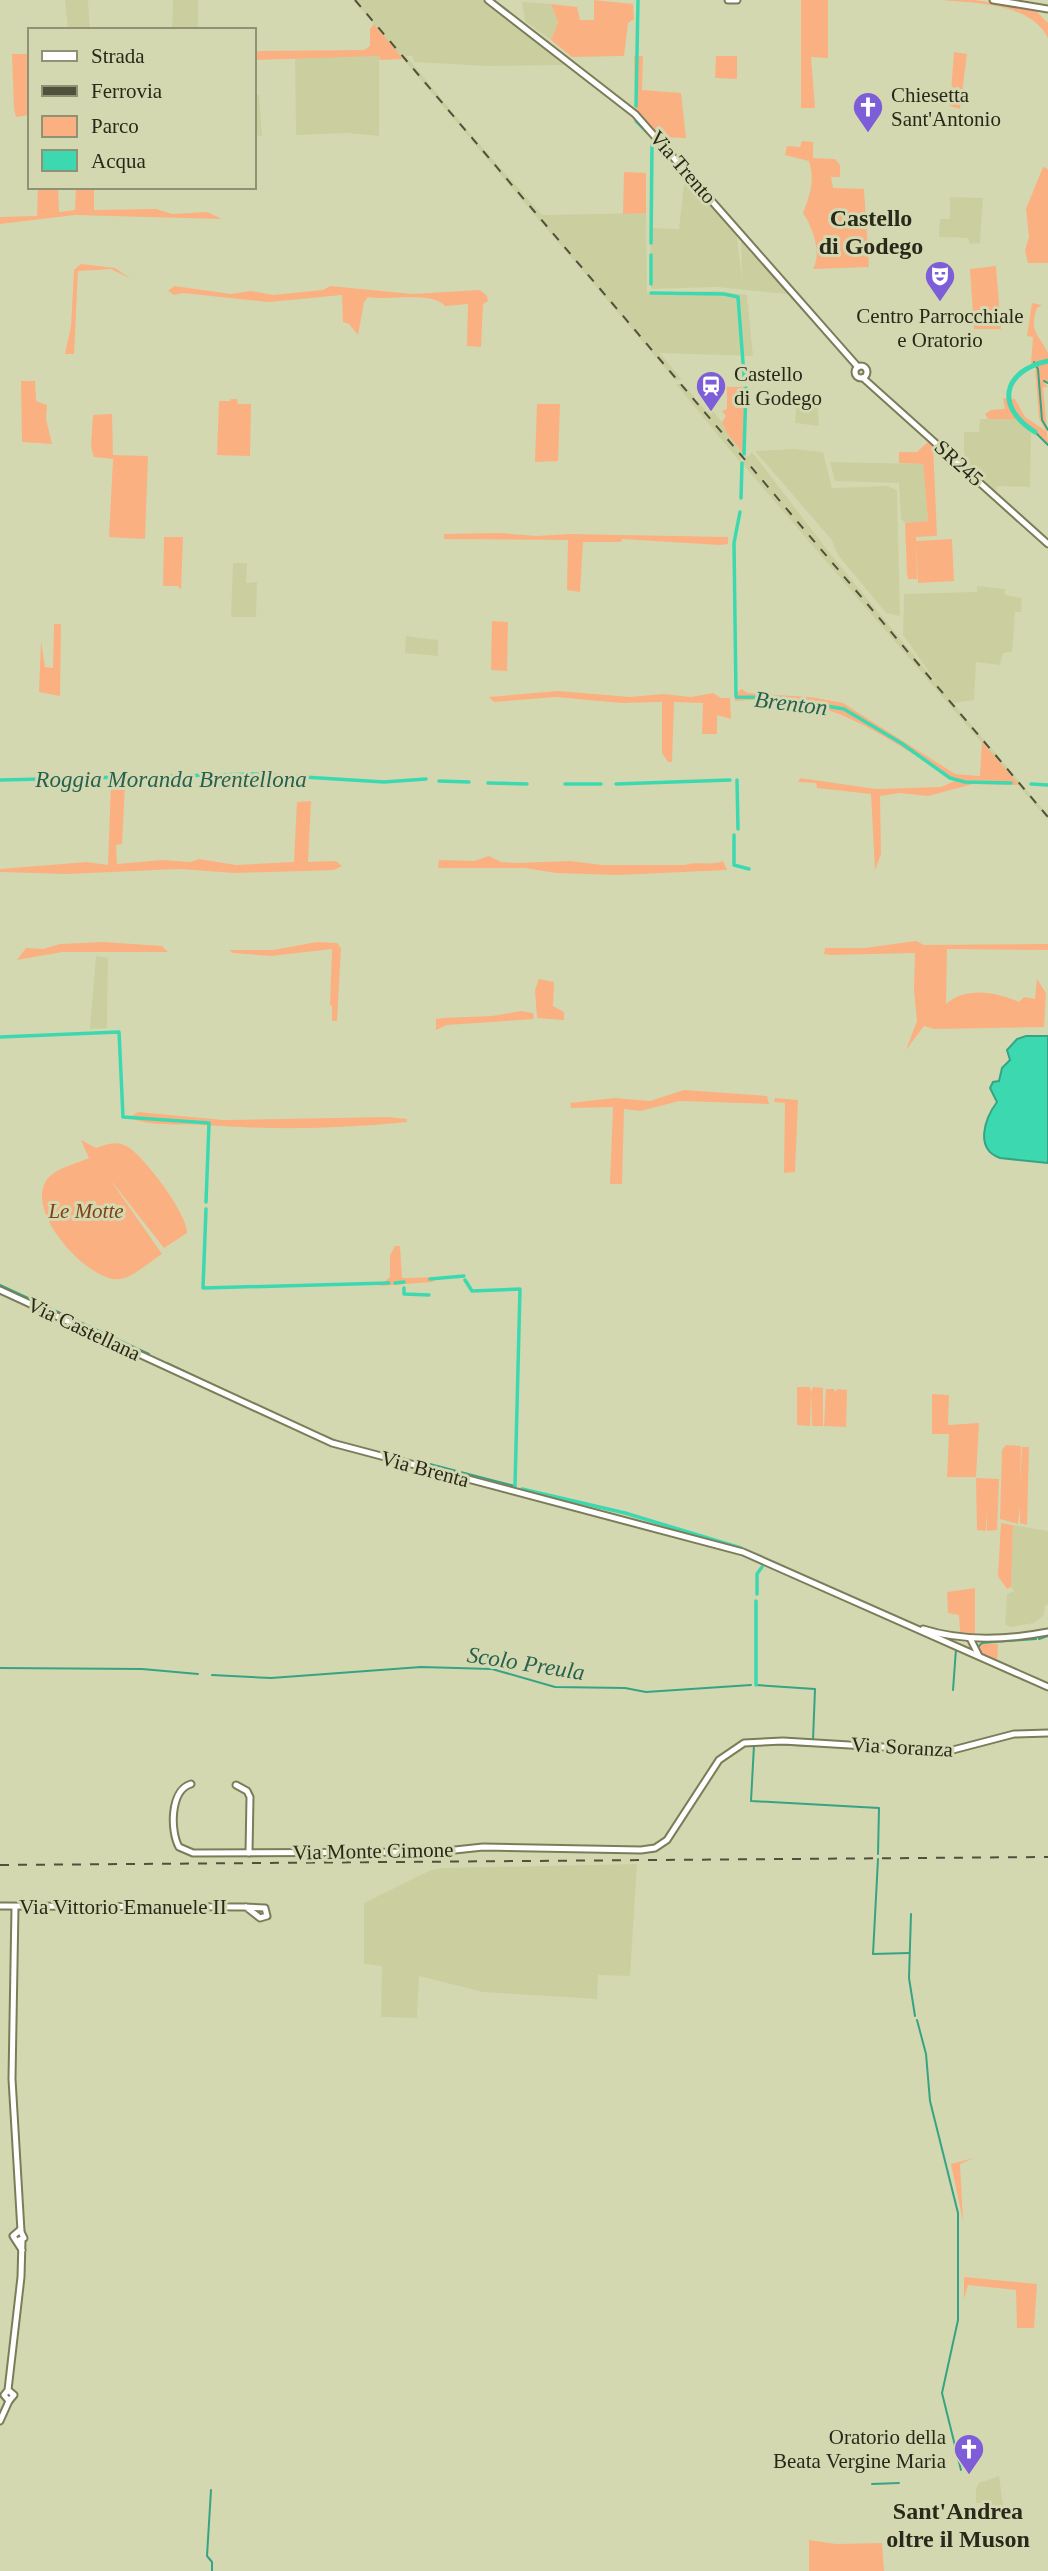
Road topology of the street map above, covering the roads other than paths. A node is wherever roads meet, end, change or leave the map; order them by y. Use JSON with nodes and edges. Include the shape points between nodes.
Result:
{"nodes":[{"id":1,"x":488,"y":0,"type":"edge"},
{"id":2,"x":728,"y":0,"type":"edge"},
{"id":3,"x":737,"y":0,"type":"edge"},
{"id":4,"x":993,"y":0,"type":"edge"},
{"id":5,"x":1048,"y":9,"type":"edge"},
{"id":6,"x":870,"y":382,"type":"joint"},
{"id":7,"x":1048,"y":544,"type":"edge"},
{"id":8,"x":1,"y":1290,"type":"edge"},
{"id":9,"x":164,"y":1366,"type":"joint"},
{"id":10,"x":696,"y":1539,"type":"junction"},
{"id":11,"x":754,"y":1558,"type":"junction"},
{"id":12,"x":799,"y":1577,"type":"junction"},
{"id":13,"x":900,"y":1621,"type":"junction"},
{"id":14,"x":1048,"y":1632,"type":"edge"},
{"id":15,"x":970,"y":1638,"type":"junction"},
{"id":16,"x":989,"y":1639,"type":"junction"},
{"id":17,"x":972,"y":1651,"type":"junction"},
{"id":18,"x":1048,"y":1688,"type":"edge"},
{"id":19,"x":1048,"y":1733,"type":"edge"},
{"id":20,"x":191,"y":1784,"type":"dead end"},
{"id":21,"x":236,"y":1785,"type":"dead end"},
{"id":22,"x":641,"y":1850,"type":"joint"},
{"id":23,"x":249,"y":1853,"type":"junction"},
{"id":24,"x":0,"y":1906,"type":"edge"},
{"id":25,"x":15,"y":1907,"type":"junction"},
{"id":26,"x":259,"y":1912,"type":"dead end"},
{"id":27,"x":20,"y":2228,"type":"junction"},
{"id":28,"x":20,"y":2241,"type":"junction"},
{"id":29,"x":4,"y":2393,"type":"edge"},
{"id":30,"x":0,"y":2421,"type":"edge"}],
"edges":[{"from":1,"to":6,"type":"main road","name":"Via Trento","number":"SR245","via":[[635,114],[857,368],[866,369]]},
{"from":2,"to":3,"type":"main road"},
{"from":4,"to":5,"type":"main road"},
{"from":6,"to":7,"type":"main road","name":"SR245","number":"SR245"},
{"from":8,"to":9,"type":"main road","name":"Via Castellana"},
{"from":9,"to":10,"type":"main road","name":"Via Brenta","via":[[345,1448]]},
{"from":10,"to":11,"type":"main road","name":"Via Brenta"},
{"from":10,"to":11,"type":"main road","name":"Via Brenta"},
{"from":11,"to":12,"type":"main road","name":"Via Brenta"},
{"from":11,"to":12,"type":"main road","name":"Via Brenta"},
{"from":12,"to":13,"type":"main road","name":"Via Brenta"},
{"from":13,"to":15,"type":"main road","via":[[934,1633]]},
{"from":13,"to":17,"type":"main road","name":"Via Brenta"},
{"from":14,"to":16,"type":"main road"},
{"from":15,"to":16,"type":"main road"},
{"from":15,"to":17,"type":"main road"},
{"from":16,"to":17,"type":"main road","via":[[977,1642]]},
{"from":17,"to":18,"type":"main road","name":"Via Brenta"},
{"from":19,"to":22,"type":"main road","name":"Via Soranza","via":[[1014,1734],[950,1751],[754,1741],[732,1748],[722,1757],[667,1840]]},
{"from":20,"to":23,"type":"main road","name":"Via Monte Cimone","via":[[180,1790],[176,1800],[179,1847],[193,1853]]},
{"from":21,"to":23,"type":"main road","via":[[247,1791],[250,1801]]},
{"from":22,"to":23,"type":"main road","name":"Via Monte Cimone"},
{"from":24,"to":25,"type":"main road","name":"Via Vittorio Emanuele II"},
{"from":25,"to":26,"type":"main road","name":"Via Vittorio Emanuele II","via":[[246,1907]]},
{"from":25,"to":27,"type":"main road","via":[[12,2079]]},
{"from":27,"to":28,"type":"main road","via":[[24,2235]]},
{"from":27,"to":28,"type":"main road","via":[[13,2235]]},
{"from":28,"to":29,"type":"main road","via":[[22,2277]]},
{"from":29,"to":30,"type":"main road","via":[[9,2401]]}]}
